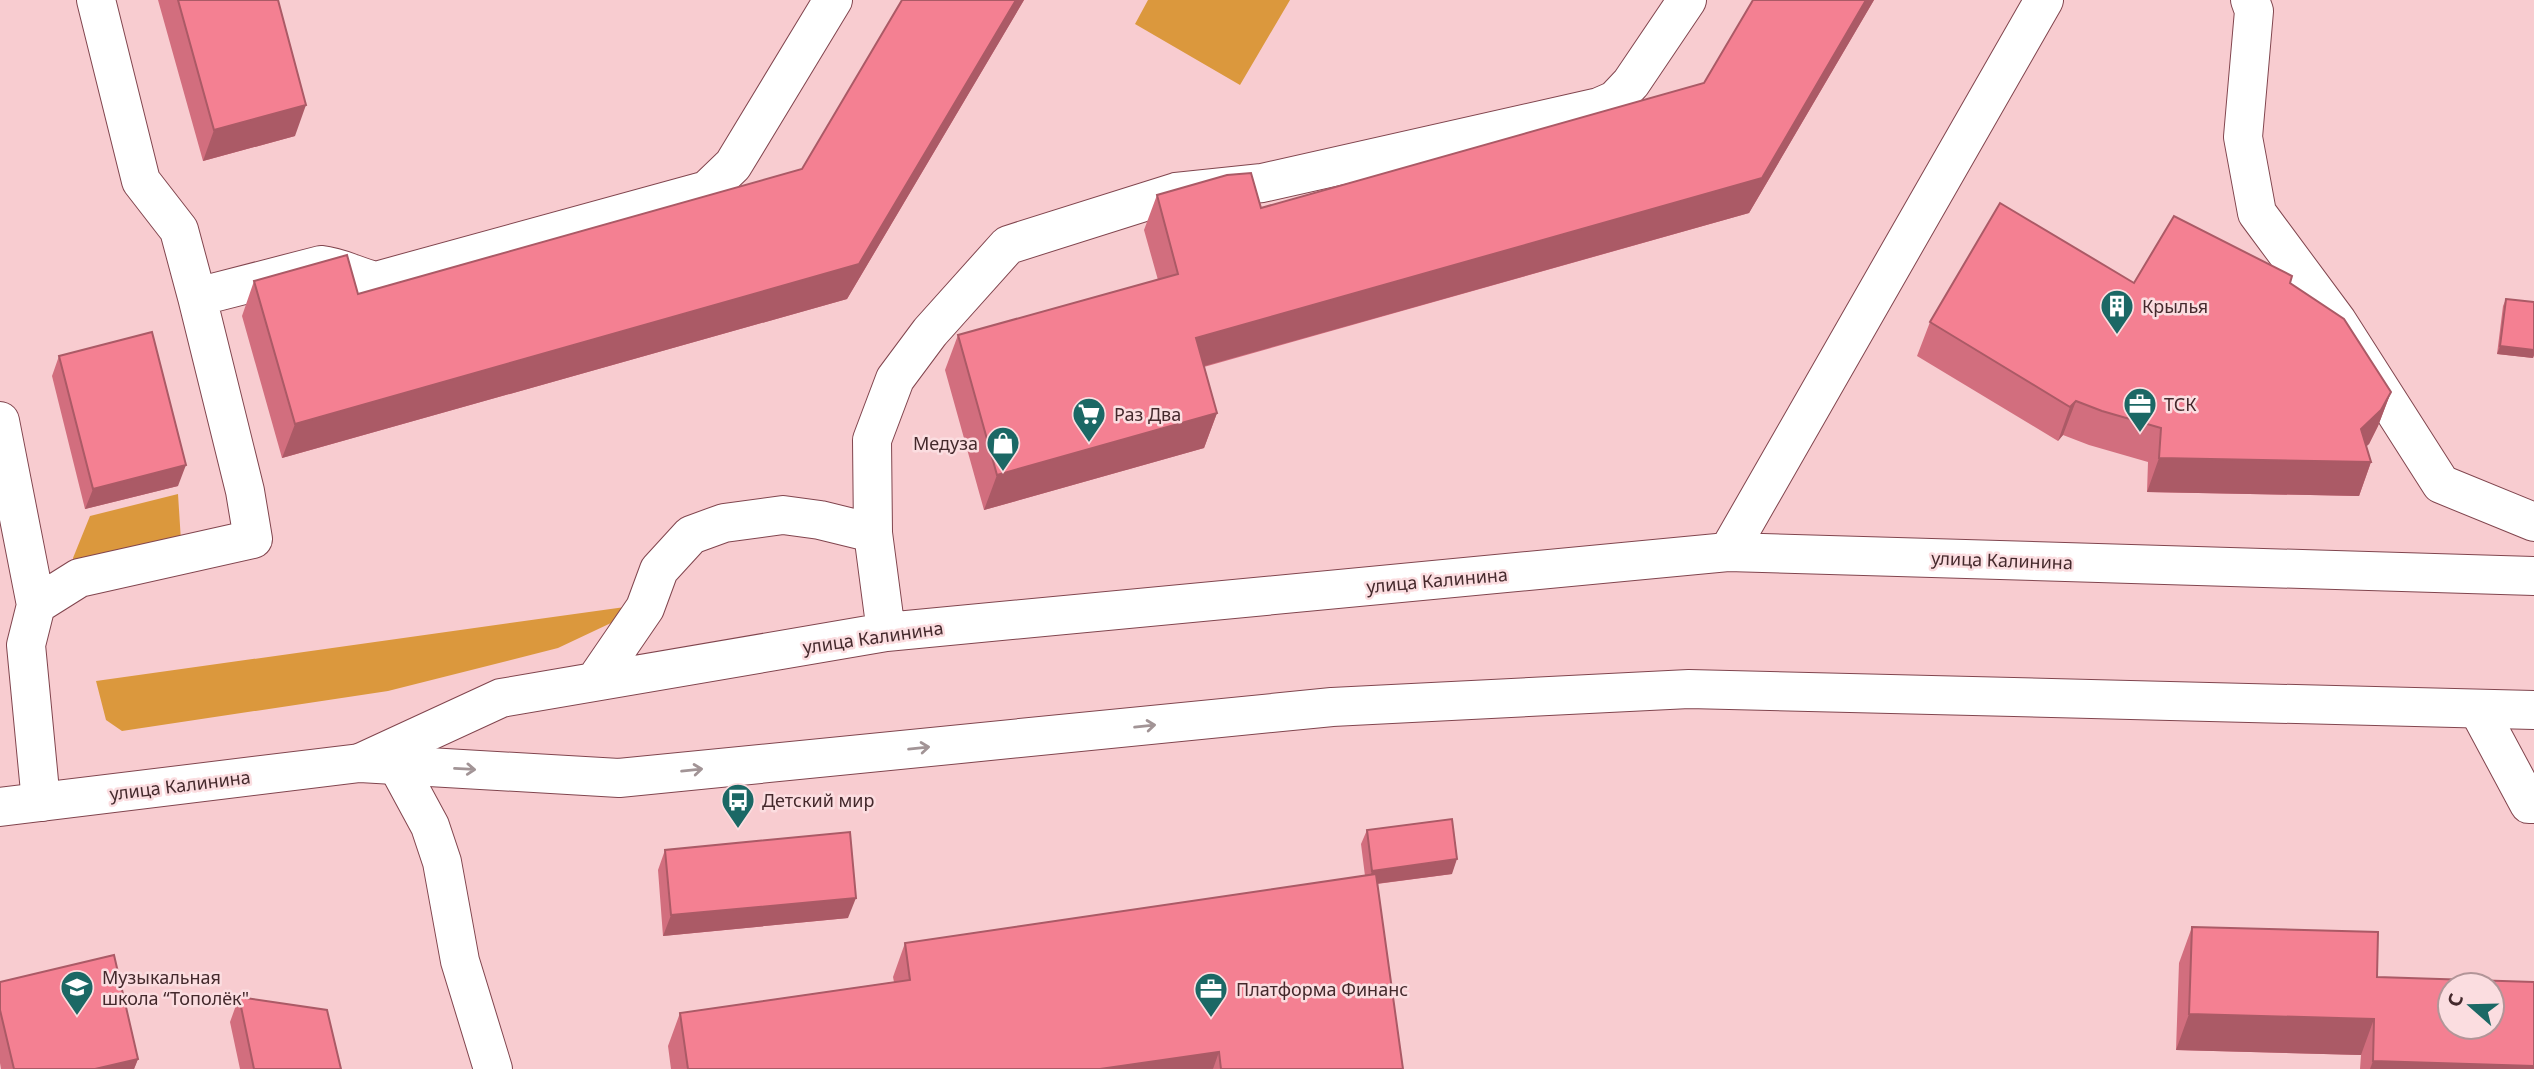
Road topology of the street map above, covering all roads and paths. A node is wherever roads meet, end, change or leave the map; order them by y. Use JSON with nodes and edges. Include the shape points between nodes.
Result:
{"nodes":[{"id":1,"x":96,"y":0,"type":"edge"},
{"id":2,"x":833,"y":0,"type":"edge"},
{"id":3,"x":1687,"y":0,"type":"edge"},
{"id":4,"x":2044,"y":0,"type":"edge"},
{"id":5,"x":2250,"y":0,"type":"edge"},
{"id":6,"x":197,"y":297,"type":"junction"},
{"id":7,"x":0,"y":421,"type":"edge"},
{"id":8,"x":2534,"y":522,"type":"edge"},
{"id":9,"x":873,"y":533,"type":"junction"},
{"id":10,"x":1728,"y":552,"type":"junction"},
{"id":11,"x":2534,"y":576,"type":"edge"},
{"id":12,"x":36,"y":605,"type":"junction"},
{"id":13,"x":886,"y":632,"type":"junction"},
{"id":14,"x":594,"y":681,"type":"junction"},
{"id":15,"x":2478,"y":709,"type":"junction"},
{"id":16,"x":2534,"y":710,"type":"edge"},
{"id":17,"x":379,"y":764,"type":"junction"},
{"id":18,"x":41,"y":802,"type":"junction"},
{"id":19,"x":2534,"y":804,"type":"edge"},
{"id":20,"x":0,"y":807,"type":"edge"},
{"id":21,"x":493,"y":1069,"type":"edge"}],
"edges":[{"from":1,"to":6,"type":"main road","via":[[141,181],[179,230]]},
{"from":2,"to":6,"type":"main road","via":[[733,165],[707,190],[376,281],[321,265]]},
{"from":3,"to":9,"type":"main road","via":[[1631,83],[1615,100],[1599,107],[1262,183],[1176,192],[1008,245],[930,332],[895,379],[872,440]]},
{"from":4,"to":10,"type":"main road"},
{"from":5,"to":8,"type":"main road","via":[[2254,11],[2243,137],[2257,213],[2337,320],[2441,484]]},
{"from":6,"to":12,"type":"main road","via":[[253,539],[79,578]]},
{"from":7,"to":12,"type":"main road"},
{"from":9,"to":13,"type":"main road"},
{"from":9,"to":14,"type":"main road","via":[[783,515],[724,523],[691,535],[659,570],[645,608]]},
{"from":10,"to":11,"type":"main road","name":"улица Калинина"},
{"from":10,"to":13,"type":"main road","name":"улица Калинина"},
{"from":12,"to":18,"type":"main road","via":[[26,645]]},
{"from":13,"to":14,"type":"main road","name":"улица Калинина"},
{"from":14,"to":17,"type":"main road","name":"улица Калинина","via":[[501,698]]},
{"from":15,"to":16,"type":"main road","name":"улица Калинина"},
{"from":17,"to":15,"type":"main road","name":"улица Калинина","one_way":true,"via":[[619,778],[1332,707],[1689,689]]},
{"from":15,"to":19,"type":"main road","via":[[2529,804]]},
{"from":17,"to":18,"type":"main road","name":"улица Калинина"},
{"from":17,"to":21,"type":"main road","via":[[430,826],[442,862],[460,961]]},
{"from":18,"to":20,"type":"main road","name":"улица Калинина"}]}
